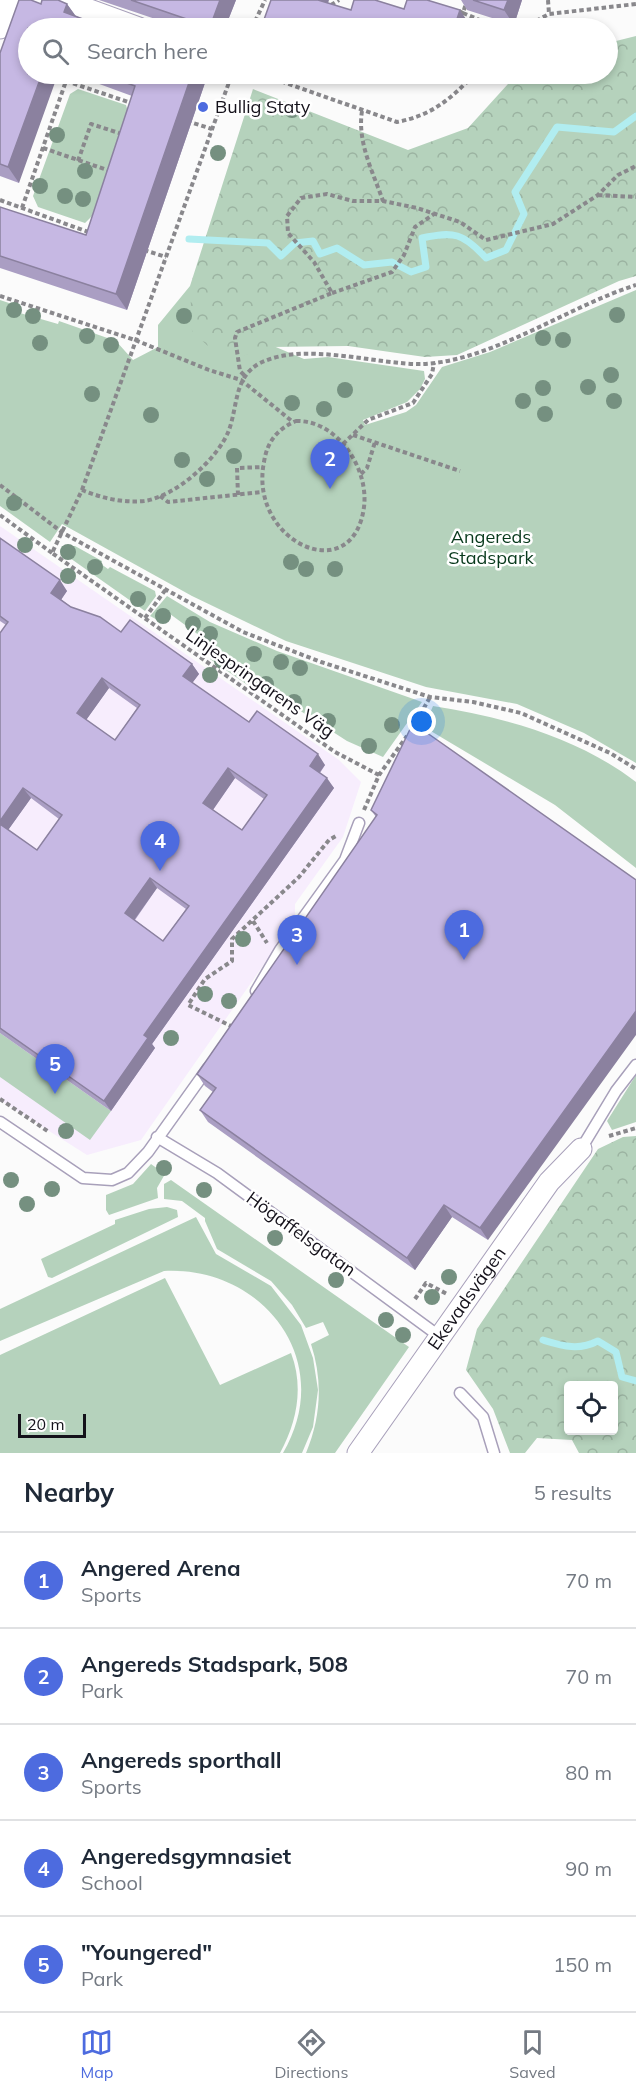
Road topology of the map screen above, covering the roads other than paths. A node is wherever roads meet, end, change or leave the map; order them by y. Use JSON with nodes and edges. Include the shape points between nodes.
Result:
{"nodes":[{"id":1,"x":10,"y":0,"type":"edge"},
{"id":2,"x":62,"y":0,"type":"edge"},
{"id":3,"x":112,"y":18,"type":"edge"},
{"id":4,"x":0,"y":28,"type":"edge"},
{"id":5,"x":360,"y":823,"type":"road end"},
{"id":6,"x":235,"y":1027,"type":"edge"},
{"id":7,"x":216,"y":1056,"type":"edge"},
{"id":8,"x":636,"y":1065,"type":"edge"},
{"id":9,"x":0,"y":1122,"type":"edge"},
{"id":10,"x":158,"y":1137,"type":"junction"},
{"id":11,"x":580,"y":1149,"type":"joint"},
{"id":12,"x":439,"y":1336,"type":"junction"},
{"id":13,"x":460,"y":1393,"type":"dead end"},
{"id":14,"x":358,"y":1453,"type":"edge"},
{"id":15,"x":494,"y":1453,"type":"edge"}],
"edges":[{"from":1,"to":4,"type":"street"},
{"from":2,"to":3,"type":"street"},
{"from":5,"to":6,"type":"lane","via":[[345,860],[280,950]]},
{"from":7,"to":10,"type":"lane"},
{"from":8,"to":11,"type":"lane"},
{"from":9,"to":10,"type":"lane","via":[[84,1178],[99,1181],[128,1173]]},
{"from":10,"to":12,"type":"lane","name":"Högaffelsgatan","via":[[217,1173]]},
{"from":11,"to":12,"type":"street","name":"Ekevadsvägen","via":[[549,1182]]},
{"from":12,"to":14,"type":"street","name":"Ekevadsvägen"},
{"from":13,"to":15,"type":"lane","via":[[483,1417]]}]}
